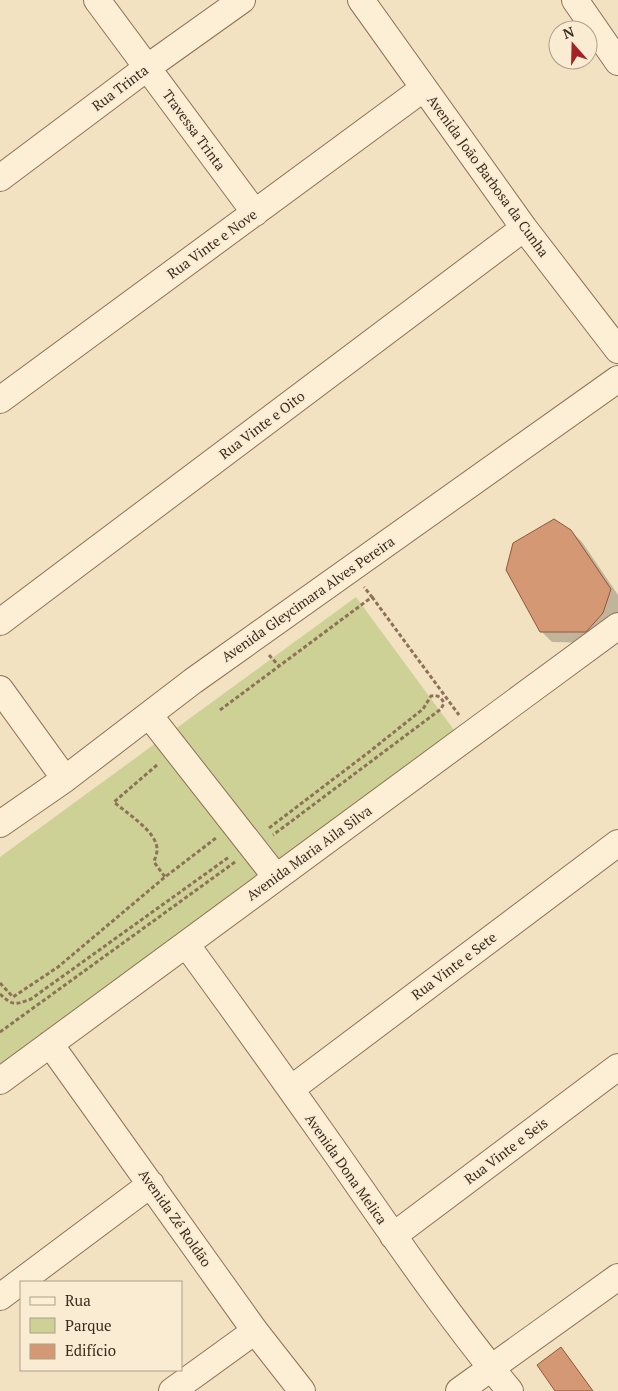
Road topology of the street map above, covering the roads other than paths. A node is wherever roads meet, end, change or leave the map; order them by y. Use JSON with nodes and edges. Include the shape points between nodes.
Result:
{"nodes":[{"id":1,"x":97,"y":0,"type":"edge"},
{"id":2,"x":242,"y":0,"type":"edge"},
{"id":3,"x":361,"y":0,"type":"edge"},
{"id":4,"x":575,"y":0,"type":"edge"},
{"id":5,"x":618,"y":62,"type":"edge"},
{"id":6,"x":148,"y":67,"type":"junction"},
{"id":7,"x":424,"y":88,"type":"junction"},
{"id":8,"x":0,"y":178,"type":"edge"},
{"id":9,"x":255,"y":213,"type":"junction"},
{"id":10,"x":524,"y":228,"type":"junction"},
{"id":11,"x":618,"y":350,"type":"edge"},
{"id":12,"x":618,"y":379,"type":"edge"},
{"id":13,"x":0,"y":400,"type":"edge"},
{"id":14,"x":0,"y":622,"type":"edge"},
{"id":15,"x":618,"y":626,"type":"edge"},
{"id":16,"x":0,"y":689,"type":"edge"},
{"id":17,"x":149,"y":715,"type":"junction"},
{"id":18,"x":65,"y":779,"type":"junction"},
{"id":19,"x":0,"y":824,"type":"edge"},
{"id":20,"x":618,"y":843,"type":"edge"},
{"id":21,"x":276,"y":877,"type":"junction"},
{"id":22,"x":186,"y":944,"type":"junction"},
{"id":23,"x":50,"y":1044,"type":"junction"},
{"id":24,"x":618,"y":1066,"type":"edge"},
{"id":25,"x":0,"y":1081,"type":"edge"},
{"id":26,"x":291,"y":1088,"type":"junction"},
{"id":27,"x":151,"y":1184,"type":"junction"},
{"id":28,"x":393,"y":1236,"type":"junction"},
{"id":29,"x":618,"y":1277,"type":"edge"},
{"id":30,"x":21,"y":1281,"type":"edge"},
{"id":31,"x":20,"y":1282,"type":"edge"},
{"id":32,"x":0,"y":1297,"type":"edge"},
{"id":33,"x":255,"y":1331,"type":"junction"},
{"id":34,"x":491,"y":1368,"type":"junction"},
{"id":35,"x":172,"y":1391,"type":"edge"},
{"id":36,"x":302,"y":1391,"type":"edge"},
{"id":37,"x":459,"y":1391,"type":"edge"},
{"id":38,"x":510,"y":1391,"type":"edge"}],
"edges":[{"from":1,"to":6,"type":"street","name":"Travessa Trinta"},
{"from":2,"to":6,"type":"street","name":"Rua Trinta"},
{"from":3,"to":7,"type":"street","name":"Avenida João Barbosa da Cunha"},
{"from":4,"to":5,"type":"street"},
{"from":6,"to":8,"type":"street","name":"Rua Trinta"},
{"from":6,"to":9,"type":"street","name":"Travessa Trinta"},
{"from":7,"to":9,"type":"street","name":"Rua Vinte e Nove"},
{"from":7,"to":10,"type":"street","name":"Avenida João Barbosa da Cunha"},
{"from":9,"to":13,"type":"street","name":"Rua Vinte e Nove"},
{"from":10,"to":11,"type":"street","name":"Avenida João Barbosa da Cunha"},
{"from":10,"to":14,"type":"street","name":"Rua Vinte e Oito"},
{"from":12,"to":17,"type":"street","name":"Avenida Gleycimara Alves Pereira"},
{"from":15,"to":21,"type":"street","name":"Avenida Maria Aila Silva"},
{"from":16,"to":18,"type":"street"},
{"from":17,"to":18,"type":"street","name":"Avenida Gleycimara Alves Pereira"},
{"from":17,"to":21,"type":"street"},
{"from":18,"to":19,"type":"street","name":"Avenida Gleycimara Alves Pereira"},
{"from":20,"to":26,"type":"street","name":"Rua Vinte e Sete"},
{"from":21,"to":22,"type":"street","name":"Avenida Maria Aila Silva"},
{"from":22,"to":23,"type":"street","name":"Avenida Maria Aila Silva"},
{"from":22,"to":26,"type":"street","name":"Avenida Dona Melica"},
{"from":23,"to":25,"type":"street","name":"Avenida Maria Aila Silva"},
{"from":23,"to":27,"type":"street","name":"Avenida Zé Roldão"},
{"from":24,"to":28,"type":"street","name":"Rua Vinte e Seis"},
{"from":26,"to":28,"type":"street","name":"Avenida Dona Melica"},
{"from":27,"to":30,"type":"street"},
{"from":27,"to":33,"type":"street","name":"Avenida Zé Roldão"},
{"from":28,"to":34,"type":"street","name":"Avenida Dona Melica"},
{"from":29,"to":34,"type":"street"},
{"from":31,"to":32,"type":"street"},
{"from":33,"to":35,"type":"street"},
{"from":33,"to":36,"type":"street","name":"Avenida Zé Roldão"},
{"from":34,"to":37,"type":"street"},
{"from":34,"to":38,"type":"street","name":"Avenida Dona Melica"}]}
